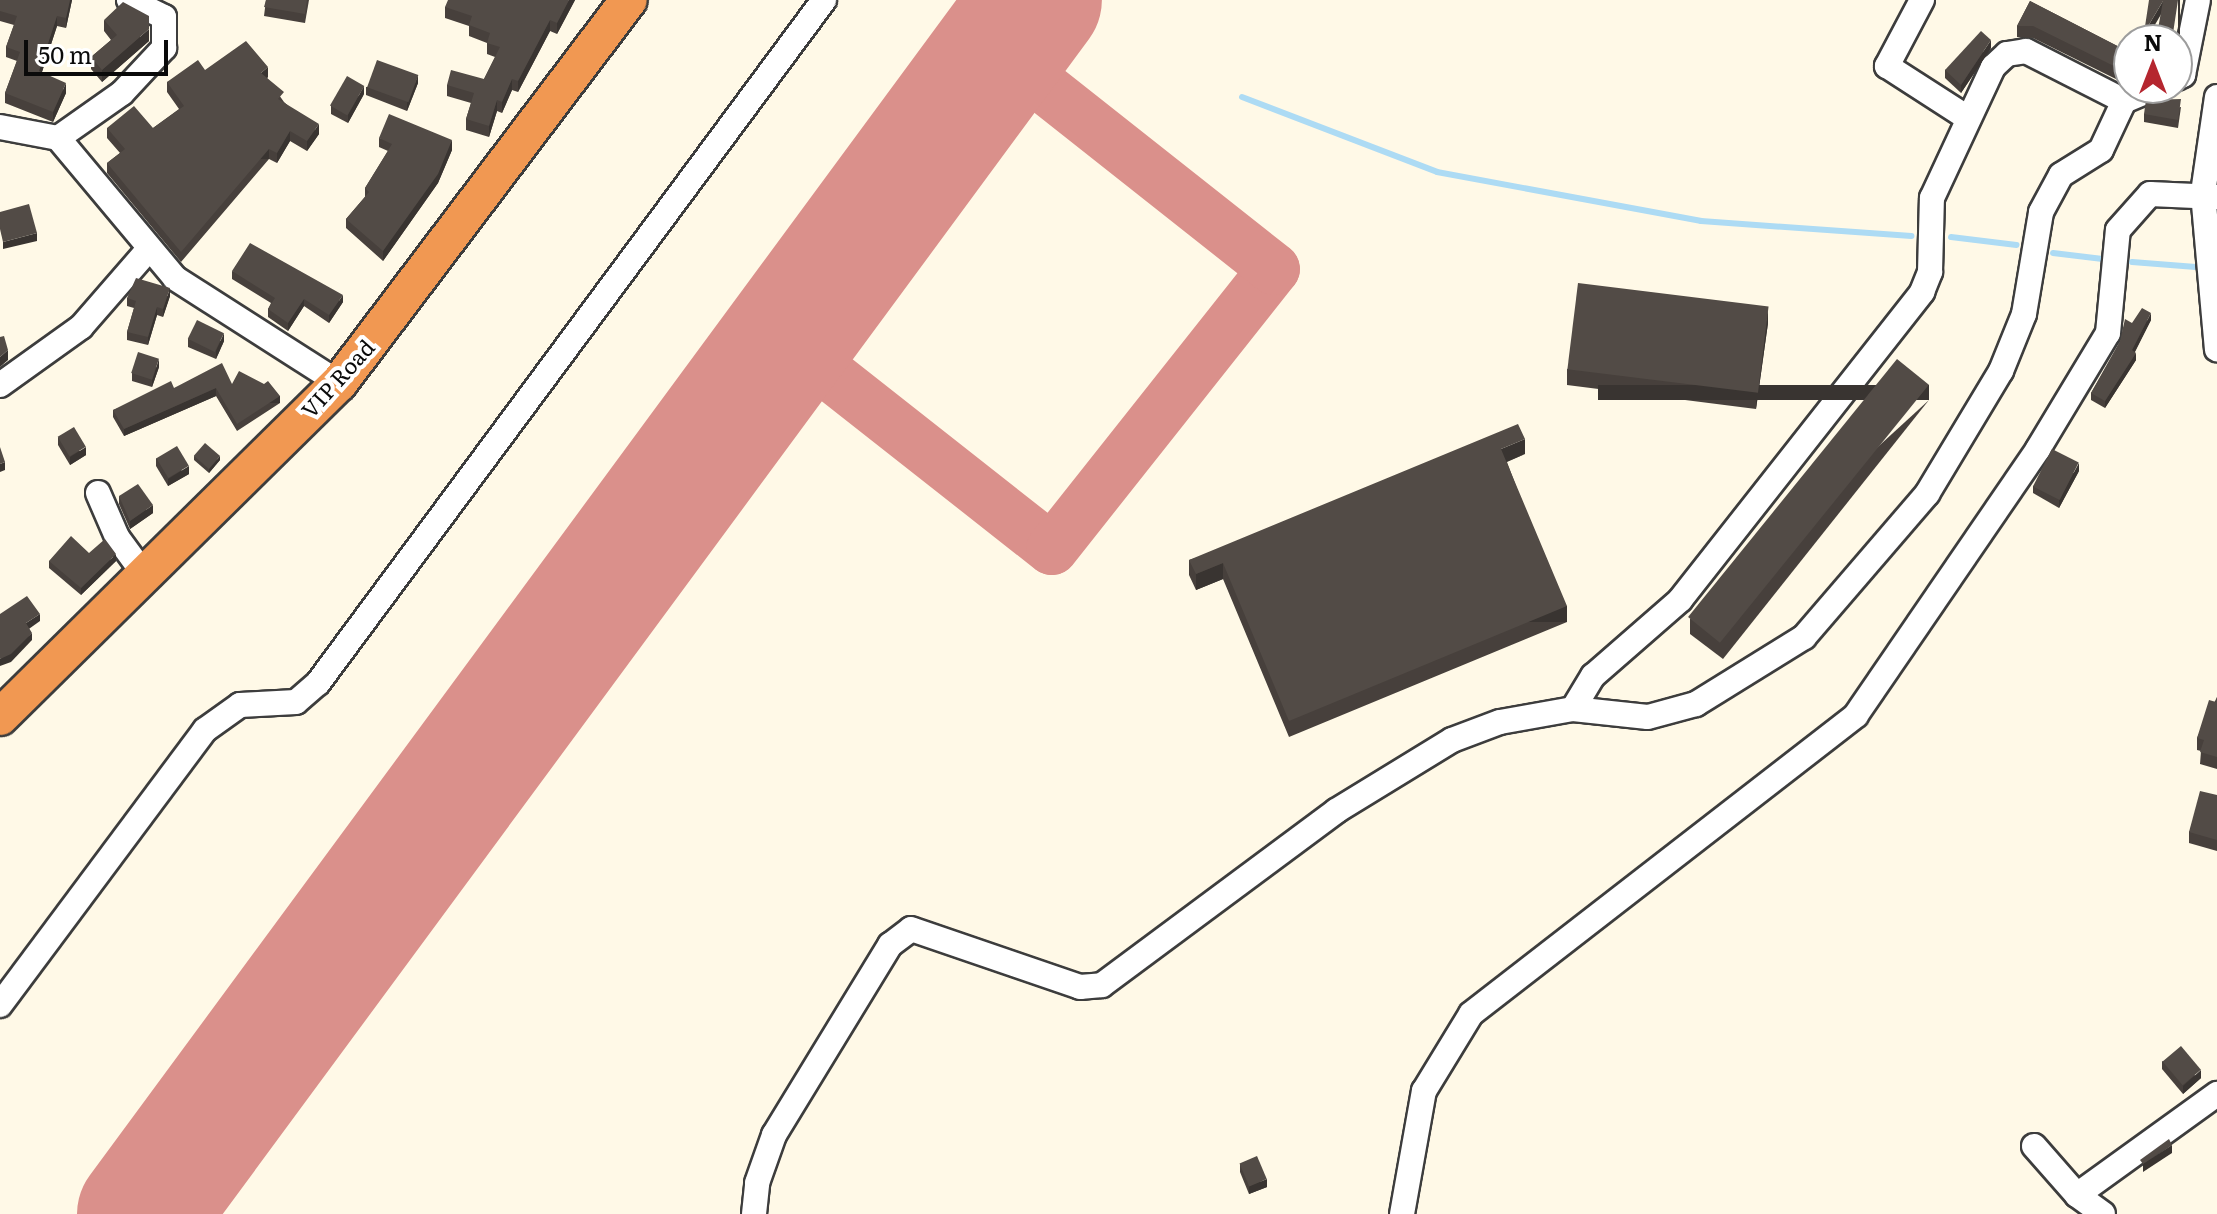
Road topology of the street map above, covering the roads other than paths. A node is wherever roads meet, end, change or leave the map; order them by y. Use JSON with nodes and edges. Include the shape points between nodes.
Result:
{"nodes":[{"id":1,"x":129,"y":0,"type":"edge"},
{"id":2,"x":629,"y":0,"type":"edge"},
{"id":3,"x":824,"y":0,"type":"edge"},
{"id":4,"x":1922,"y":0,"type":"edge"},
{"id":5,"x":2198,"y":0,"type":"edge"},
{"id":6,"x":2193,"y":25,"type":"edge"},
{"id":7,"x":2113,"y":95,"type":"edge"},
{"id":8,"x":2217,"y":97,"type":"edge"},
{"id":9,"x":2123,"y":104,"type":"edge"},
{"id":10,"x":1966,"y":117,"type":"junction"},
{"id":11,"x":0,"y":127,"type":"edge"},
{"id":12,"x":58,"y":138,"type":"junction"},
{"id":13,"x":2210,"y":195,"type":"edge"},
{"id":14,"x":148,"y":250,"type":"junction"},
{"id":15,"x":2217,"y":349,"type":"edge"},
{"id":16,"x":339,"y":383,"type":"junction"},
{"id":17,"x":0,"y":385,"type":"edge"},
{"id":18,"x":98,"y":493,"type":"dead end"},
{"id":19,"x":144,"y":574,"type":"junction"},
{"id":20,"x":1573,"y":709,"type":"junction"},
{"id":21,"x":0,"y":717,"type":"edge"},
{"id":22,"x":0,"y":1005,"type":"edge"},
{"id":23,"x":2217,"y":1094,"type":"edge"},
{"id":24,"x":2034,"y":1146,"type":"dead end"},
{"id":25,"x":2077,"y":1195,"type":"junction"},
{"id":26,"x":754,"y":1214,"type":"edge"},
{"id":27,"x":1402,"y":1214,"type":"edge"},
{"id":28,"x":2103,"y":1214,"type":"edge"}],
"edges":[{"from":1,"to":12,"type":"street","via":[[164,17],[164,48],[122,93]]},
{"from":2,"to":16,"type":"highway","name":"VIP Road"},
{"from":3,"to":22,"type":"street","via":[[318,683],[296,702],[240,705],[205,730]]},
{"from":4,"to":10,"type":"street","via":[[1887,66]]},
{"from":5,"to":6,"type":"street"},
{"from":7,"to":10,"type":"street","via":[[2026,51],[2007,54],[1993,67]]},
{"from":8,"to":13,"type":"street"},
{"from":9,"to":20,"type":"street","via":[[2101,150],[2061,175],[2041,212],[2024,314],[2001,371],[1927,494],[1846,594],[1804,637],[1696,704],[1648,717]]},
{"from":10,"to":20,"type":"street","via":[[1932,198],[1930,272],[1922,292],[1680,600],[1593,676]]},
{"from":11,"to":12,"type":"street"},
{"from":12,"to":14,"type":"street"},
{"from":13,"to":15,"type":"street"},
{"from":13,"to":27,"type":"street","via":[[2150,194],[2118,230],[2108,333],[2038,449],[1856,715],[1471,1014],[1424,1091]]},
{"from":14,"to":16,"type":"street","via":[[175,278]]},
{"from":14,"to":17,"type":"street","via":[[81,327]]},
{"from":16,"to":19,"type":"highway","name":"VIP Road"},
{"from":18,"to":19,"type":"street","via":[[117,537]]},
{"from":19,"to":21,"type":"highway","name":"VIP Road"},
{"from":20,"to":26,"type":"street","via":[[1500,722],[1452,740],[1336,811],[1102,985],[1080,987],[911,929],[890,945],[774,1135],[757,1183]]},
{"from":23,"to":25,"type":"street"},
{"from":24,"to":25,"type":"street"},
{"from":25,"to":28,"type":"street"}]}
